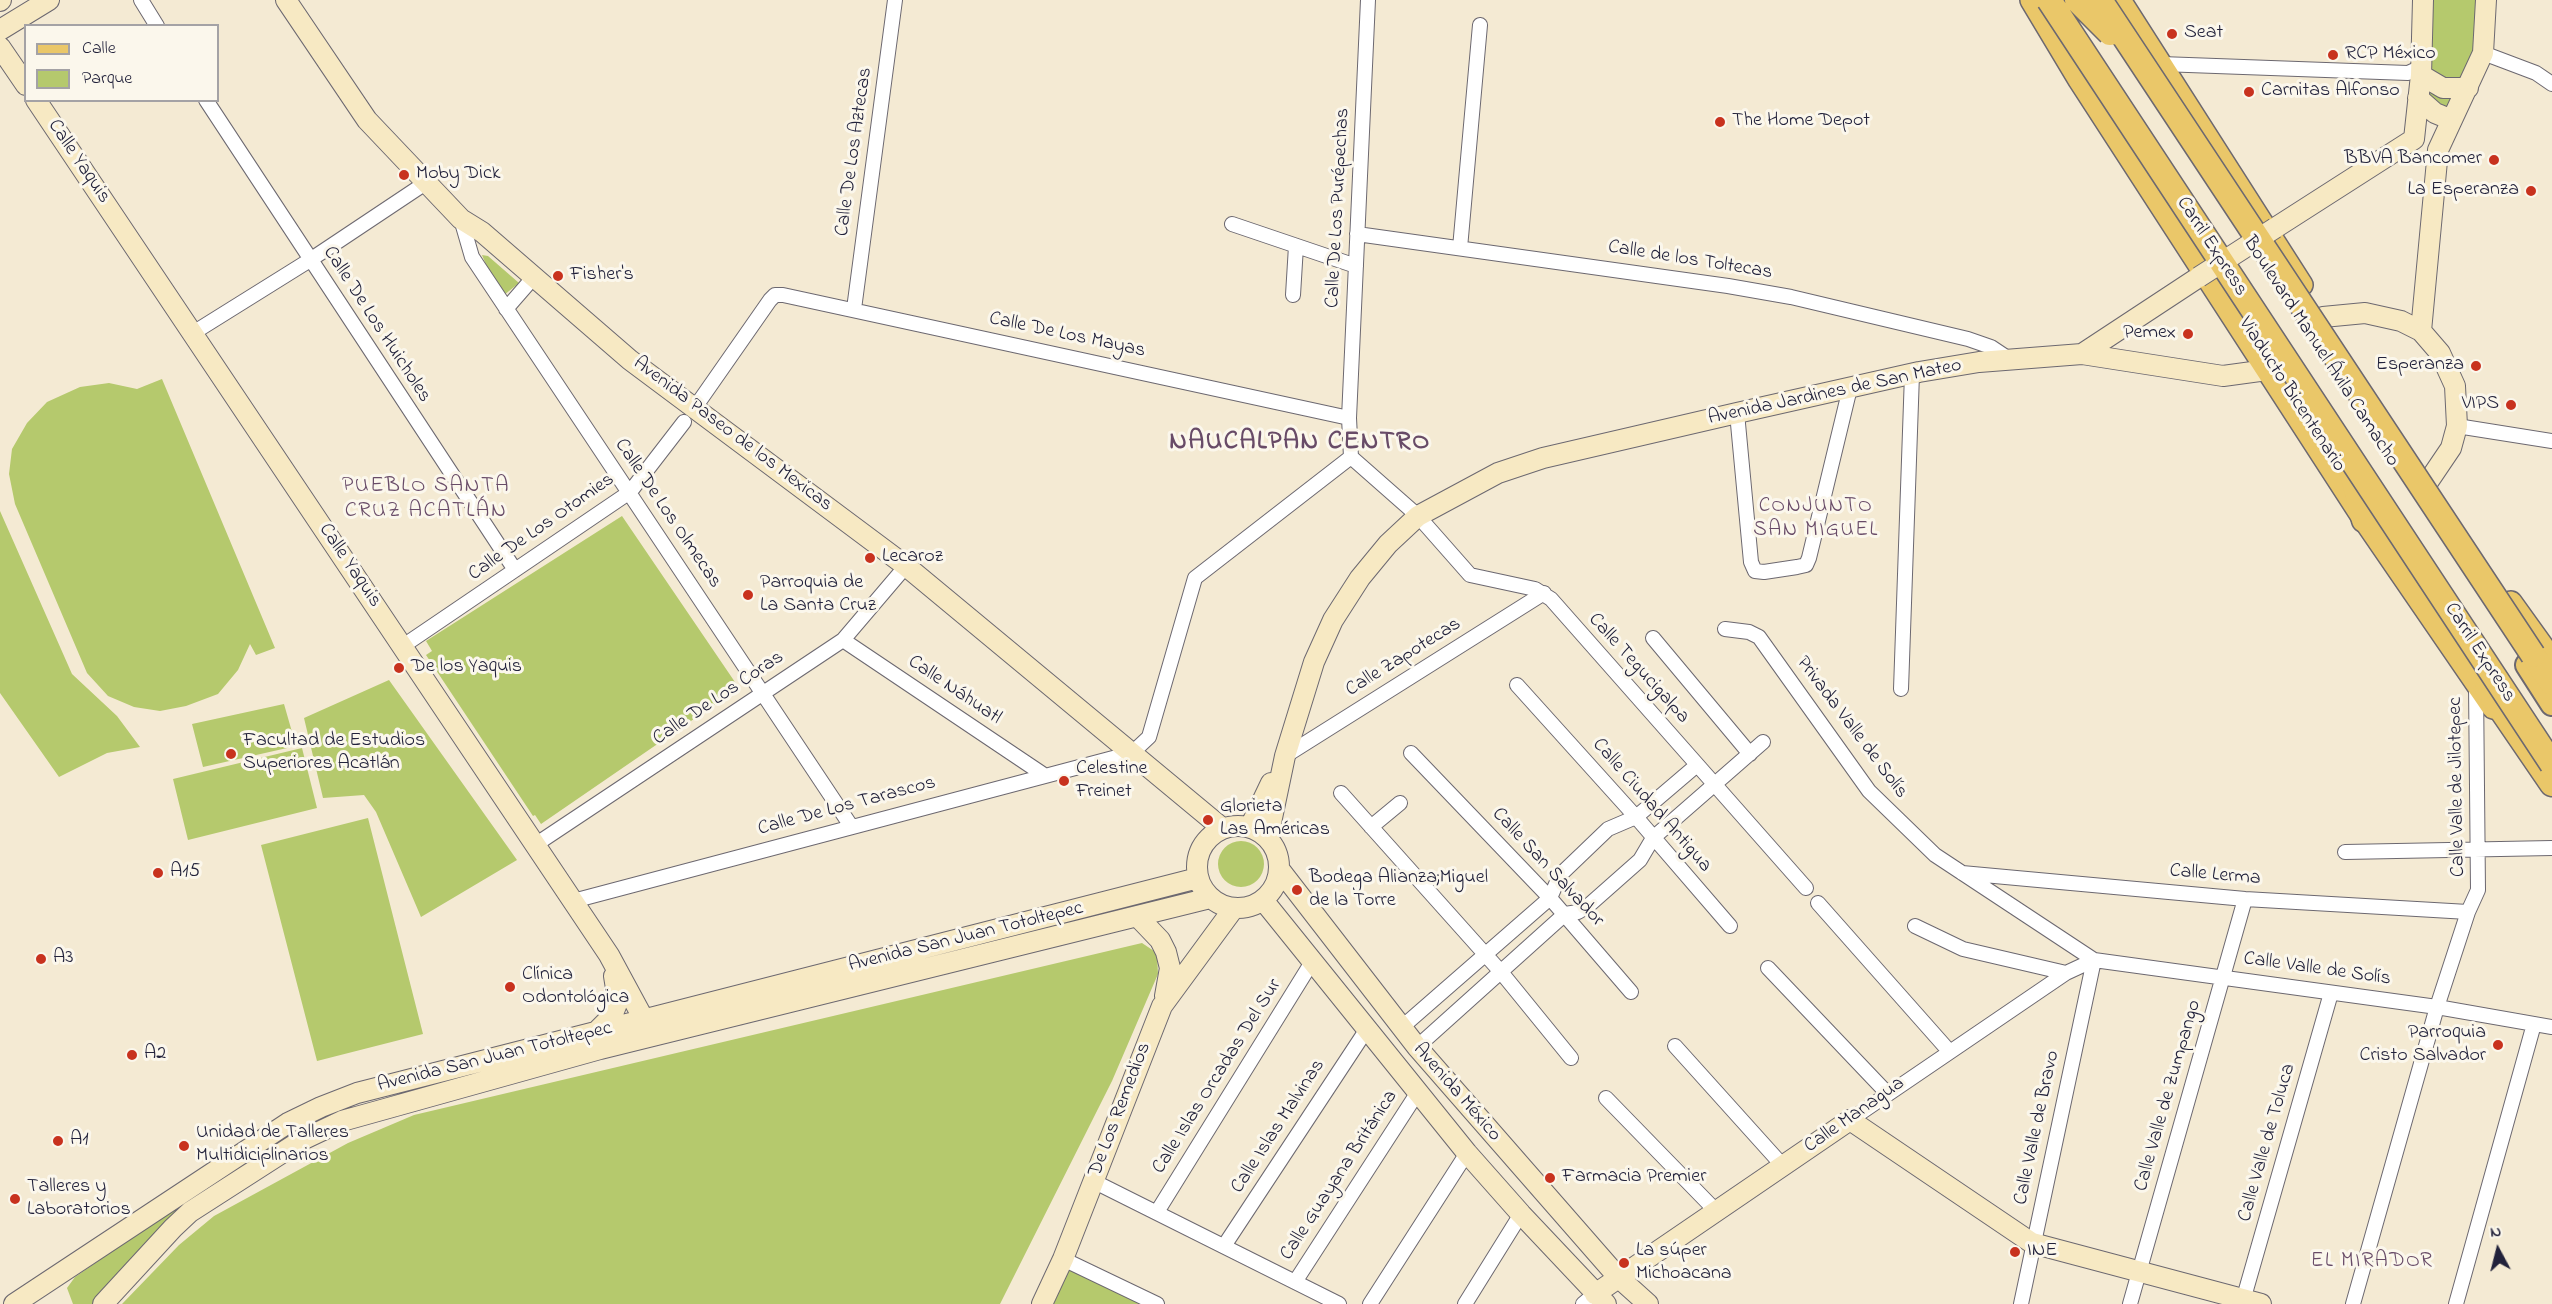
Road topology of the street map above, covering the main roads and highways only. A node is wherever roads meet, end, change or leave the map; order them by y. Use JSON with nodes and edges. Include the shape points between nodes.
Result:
{"nodes":[{"id":1,"x":49,"y":0,"type":"edge"},
{"id":2,"x":286,"y":0,"type":"edge"},
{"id":3,"x":2031,"y":0,"type":"edge"},
{"id":4,"x":2038,"y":0,"type":"edge"},
{"id":5,"x":2049,"y":0,"type":"edge"},
{"id":6,"x":2056,"y":0,"type":"edge"},
{"id":7,"x":2077,"y":0,"type":"edge"},
{"id":8,"x":2089,"y":0,"type":"edge"},
{"id":9,"x":2100,"y":0,"type":"edge"},
{"id":10,"x":2120,"y":0,"type":"edge"},
{"id":11,"x":2422,"y":0,"type":"edge"},
{"id":12,"x":2486,"y":0,"type":"edge"},
{"id":13,"x":0,"y":30,"type":"edge"},
{"id":14,"x":0,"y":47,"type":"edge"},
{"id":15,"x":2152,"y":64,"type":"junction"},
{"id":16,"x":2421,"y":71,"type":"junction"},
{"id":17,"x":24,"y":82,"type":"edge"},
{"id":18,"x":2468,"y":88,"type":"junction"},
{"id":19,"x":2418,"y":98,"type":"junction"},
{"id":20,"x":37,"y":102,"type":"edge"},
{"id":21,"x":2452,"y":120,"type":"junction"},
{"id":22,"x":2414,"y":139,"type":"junction"},
{"id":23,"x":2438,"y":150,"type":"junction"},
{"id":24,"x":2323,"y":317,"type":"junction"},
{"id":25,"x":2421,"y":331,"type":"junction"},
{"id":26,"x":2082,"y":354,"type":"junction"},
{"id":27,"x":2267,"y":370,"type":"junction"},
{"id":28,"x":2341,"y":432,"type":"junction"},
{"id":29,"x":2434,"y":491,"type":"junction"},
{"id":30,"x":2364,"y":520,"type":"junction"},
{"id":31,"x":2444,"y":540,"type":"junction"},
{"id":32,"x":2552,"y":659,"type":"edge"},
{"id":33,"x":2552,"y":683,"type":"edge"},
{"id":34,"x":2552,"y":704,"type":"edge"},
{"id":35,"x":2552,"y":749,"type":"edge"},
{"id":36,"x":1285,"y":756,"type":"junction"},
{"id":37,"x":2552,"y":764,"type":"edge"},
{"id":38,"x":2552,"y":784,"type":"edge"},
{"id":39,"x":2552,"y":796,"type":"edge"},
{"id":40,"x":1250,"y":827,"type":"junction"},
{"id":41,"x":1222,"y":828,"type":"junction"},
{"id":42,"x":1268,"y":837,"type":"junction"},
{"id":43,"x":1280,"y":870,"type":"junction"},
{"id":44,"x":1198,"y":878,"type":"junction"},
{"id":45,"x":1263,"y":900,"type":"junction"},
{"id":46,"x":1223,"y":904,"type":"junction"},
{"id":47,"x":1138,"y":917,"type":"junction"},
{"id":48,"x":609,"y":955,"type":"junction"},
{"id":49,"x":1162,"y":1006,"type":"junction"},
{"id":50,"x":649,"y":1028,"type":"junction"},
{"id":51,"x":595,"y":1033,"type":"junction"},
{"id":52,"x":1518,"y":1166,"type":"junction"},
{"id":53,"x":1498,"y":1187,"type":"junction"},
{"id":54,"x":1618,"y":1277,"type":"junction"},
{"id":55,"x":47,"y":1284,"type":"junction"},
{"id":56,"x":1595,"y":1301,"type":"edge"},
{"id":57,"x":2249,"y":1302,"type":"edge"},
{"id":58,"x":14,"y":1304,"type":"edge"},
{"id":59,"x":52,"y":1304,"type":"edge"},
{"id":60,"x":104,"y":1304,"type":"edge"},
{"id":61,"x":1042,"y":1304,"type":"edge"},
{"id":62,"x":1648,"y":1304,"type":"edge"}],
"edges":[{"from":1,"to":13,"type":"main road"},
{"from":2,"to":41,"type":"main road","name":"Avenida Paseo de los Mexicas","via":[[357,106],[460,219],[482,232],[690,414],[906,566]]},
{"from":3,"to":27,"type":"main road"},
{"from":4,"to":38,"type":"highway","name":"Viaducto Bicentenario","via":[[2399,561]]},
{"from":5,"to":37,"type":"highway","name":"Carril Express","bridge":true},
{"from":6,"to":28,"type":"highway","name":"Boulevard Manuel Ávila Camacho"},
{"from":7,"to":15,"type":"highway","bridge":true},
{"from":8,"to":31,"type":"highway","name":"Boulevard Manuel Ávila Camacho"},
{"from":9,"to":15,"type":"highway","bridge":true},
{"from":10,"to":15,"type":"main road","name":"Boulevard Manuel Ávila Camacho"},
{"from":11,"to":16,"type":"main road"},
{"from":12,"to":18,"type":"main road","via":[[2483,53]]},
{"from":14,"to":17,"type":"main road"},
{"from":15,"to":24,"type":"main road","name":"Boulevard Manuel Ávila Camacho"},
{"from":15,"to":33,"type":"highway","bridge":true},
{"from":16,"to":18,"type":"main road","via":[[2442,88]]},
{"from":16,"to":19,"type":"main road"},
{"from":18,"to":21,"type":"main road"},
{"from":19,"to":21,"type":"main road","via":[[2435,113]]},
{"from":19,"to":22,"type":"main road"},
{"from":20,"to":48,"type":"main road","name":"Calle Yaquis"},
{"from":21,"to":23,"type":"main road"},
{"from":22,"to":23,"type":"main road"},
{"from":22,"to":26,"type":"main road","bridge":true},
{"from":23,"to":25,"type":"main road"},
{"from":24,"to":25,"type":"main road","via":[[2351,313],[2381,315]]},
{"from":24,"to":29,"type":"main road","name":"Boulevard Manuel Ávila Camacho"},
{"from":25,"to":29,"type":"main road","via":[[2440,353],[2455,386],[2457,426]]},
{"from":26,"to":27,"type":"main road","name":"Avenida Jardines de San Mateo","via":[[2223,376]]},
{"from":26,"to":36,"type":"main road","name":"Avenida Jardines de San Mateo","via":[[2009,359],[1912,374],[1543,458],[1498,472],[1418,516],[1360,578],[1333,620],[1314,662]]},
{"from":27,"to":30,"type":"main road"},
{"from":28,"to":30,"type":"highway"},
{"from":28,"to":35,"type":"highway","name":"Boulevard Manuel Ávila Camacho"},
{"from":29,"to":31,"type":"highway"},
{"from":29,"to":32,"type":"main road","name":"Boulevard Manuel Ávila Camacho"},
{"from":30,"to":39,"type":"main road"},
{"from":31,"to":34,"type":"highway","name":"Boulevard Manuel Ávila Camacho"},
{"from":36,"to":40,"type":"main road"},
{"from":36,"to":42,"type":"main road"},
{"from":40,"to":41,"type":"main road"},
{"from":40,"to":42,"type":"main road"},
{"from":41,"to":44,"type":"main road","via":[[1201,848]]},
{"from":42,"to":43,"type":"main road"},
{"from":43,"to":45,"type":"main road","via":[[1275,887]]},
{"from":43,"to":52,"type":"main road","name":"Avenida México","via":[[1401,1028]]},
{"from":44,"to":46,"type":"main road"},
{"from":44,"to":50,"type":"main road","name":"Avenida San Juan Totoltepec"},
{"from":45,"to":46,"type":"main road","via":[[1246,908]]},
{"from":45,"to":53,"type":"main road","name":"Avenida México"},
{"from":46,"to":47,"type":"main road","name":"Avenida San Juan Totoltepec"},
{"from":46,"to":49,"type":"main road","name":"De Los Remedios","via":[[1218,927]]},
{"from":47,"to":49,"type":"main road","via":[[1155,933],[1166,952],[1170,969]]},
{"from":47,"to":50,"type":"main road","name":"Avenida San Juan Totoltepec"},
{"from":48,"to":50,"type":"main road","name":"Calle Yaquis"},
{"from":48,"to":51,"type":"main road","via":[[618,1001],[612,1016]]},
{"from":49,"to":61,"type":"main road","name":"De Los Remedios"},
{"from":50,"to":51,"type":"main road","name":"Avenida San Juan Totoltepec"},
{"from":50,"to":60,"type":"main road","name":"Avenida San Juan Totoltepec","via":[[342,1121],[313,1135],[190,1212]]},
{"from":51,"to":55,"type":"main road","name":"Avenida San Juan Totoltepec","via":[[357,1093],[321,1107],[288,1124]]},
{"from":52,"to":53,"type":"main road"},
{"from":52,"to":54,"type":"main road","name":"Avenida México"},
{"from":53,"to":56,"type":"main road","name":"Avenida México"},
{"from":54,"to":56,"type":"main road","name":"Calle Managua"},
{"from":54,"to":57,"type":"main road","name":"Calle Managua","via":[[1850,1120],[2032,1243]]},
{"from":54,"to":62,"type":"main road","name":"Avenida México"},
{"from":55,"to":58,"type":"main road","name":"Avenida San Juan Totoltepec"},
{"from":55,"to":59,"type":"main road"}]}
